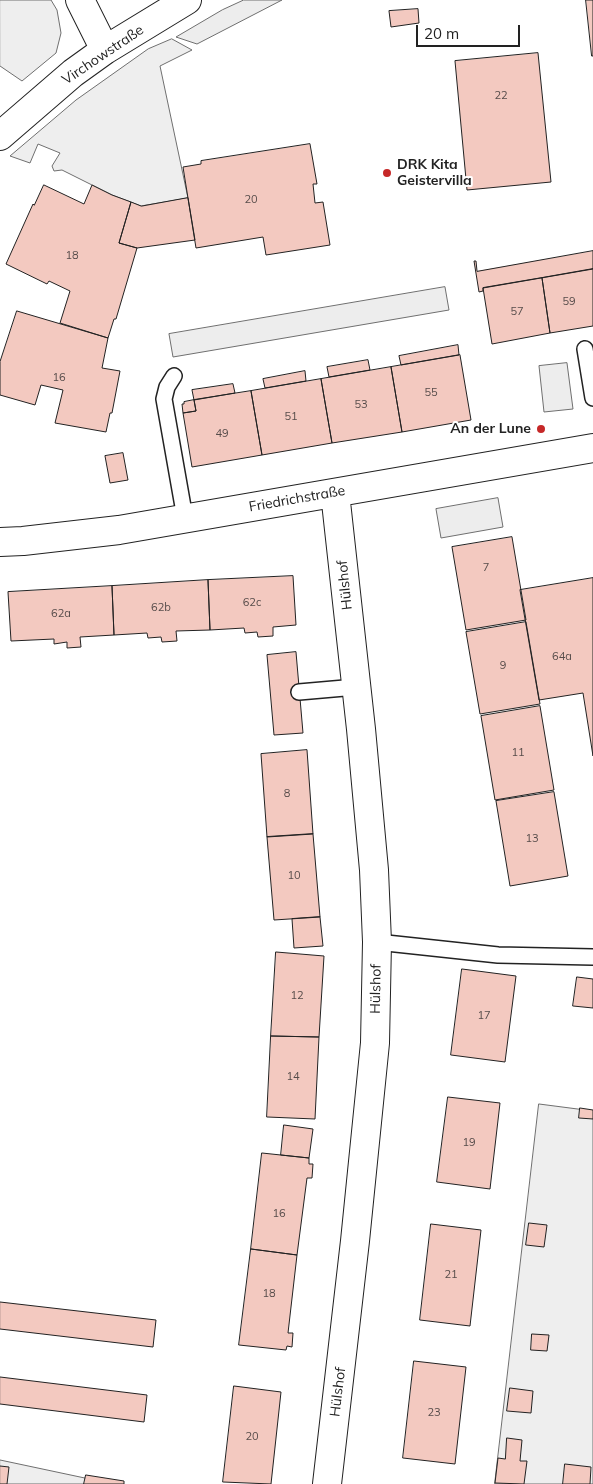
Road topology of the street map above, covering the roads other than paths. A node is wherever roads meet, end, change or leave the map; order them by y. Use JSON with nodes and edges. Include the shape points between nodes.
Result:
{"nodes":[{"id":1,"x":80,"y":0,"type":"edge"},
{"id":2,"x":187,"y":0,"type":"edge"},
{"id":3,"x":104,"y":50,"type":"junction"},
{"id":4,"x":0,"y":136,"type":"edge"},
{"id":5,"x":585,"y":349,"type":"dead end"},
{"id":6,"x":174,"y":376,"type":"dead end"},
{"id":7,"x":593,"y":398,"type":"edge"},
{"id":8,"x":593,"y":448,"type":"edge"},
{"id":9,"x":334,"y":493,"type":"junction"},
{"id":10,"x":185,"y":518,"type":"junction"},
{"id":11,"x":0,"y":542,"type":"edge"},
{"id":12,"x":356,"y":686,"type":"junction"},
{"id":13,"x":299,"y":692,"type":"dead end"},
{"id":14,"x":377,"y":942,"type":"junction"},
{"id":15,"x":593,"y":957,"type":"edge"},
{"id":16,"x":327,"y":1484,"type":"edge"}],
"edges":[{"from":1,"to":3,"type":"street"},
{"from":2,"to":3,"type":"street","name":"Virchowstraße"},
{"from":3,"to":4,"type":"street","name":"Virchowstraße"},
{"from":5,"to":7,"type":"lane"},
{"from":6,"to":10,"type":"lane","via":[[164,399]]},
{"from":8,"to":9,"type":"street","name":"Friedrichstraße"},
{"from":9,"to":10,"type":"street","name":"Friedrichstraße"},
{"from":9,"to":12,"type":"street","name":"Hülshof"},
{"from":10,"to":11,"type":"street","name":"Friedrichstraße","via":[[119,530]]},
{"from":12,"to":13,"type":"lane"},
{"from":12,"to":14,"type":"street","name":"Hülshof","via":[[374,870]]},
{"from":14,"to":15,"type":"lane","via":[[498,955]]},
{"from":14,"to":16,"type":"street","name":"Hülshof","via":[[375,1043]]}]}
